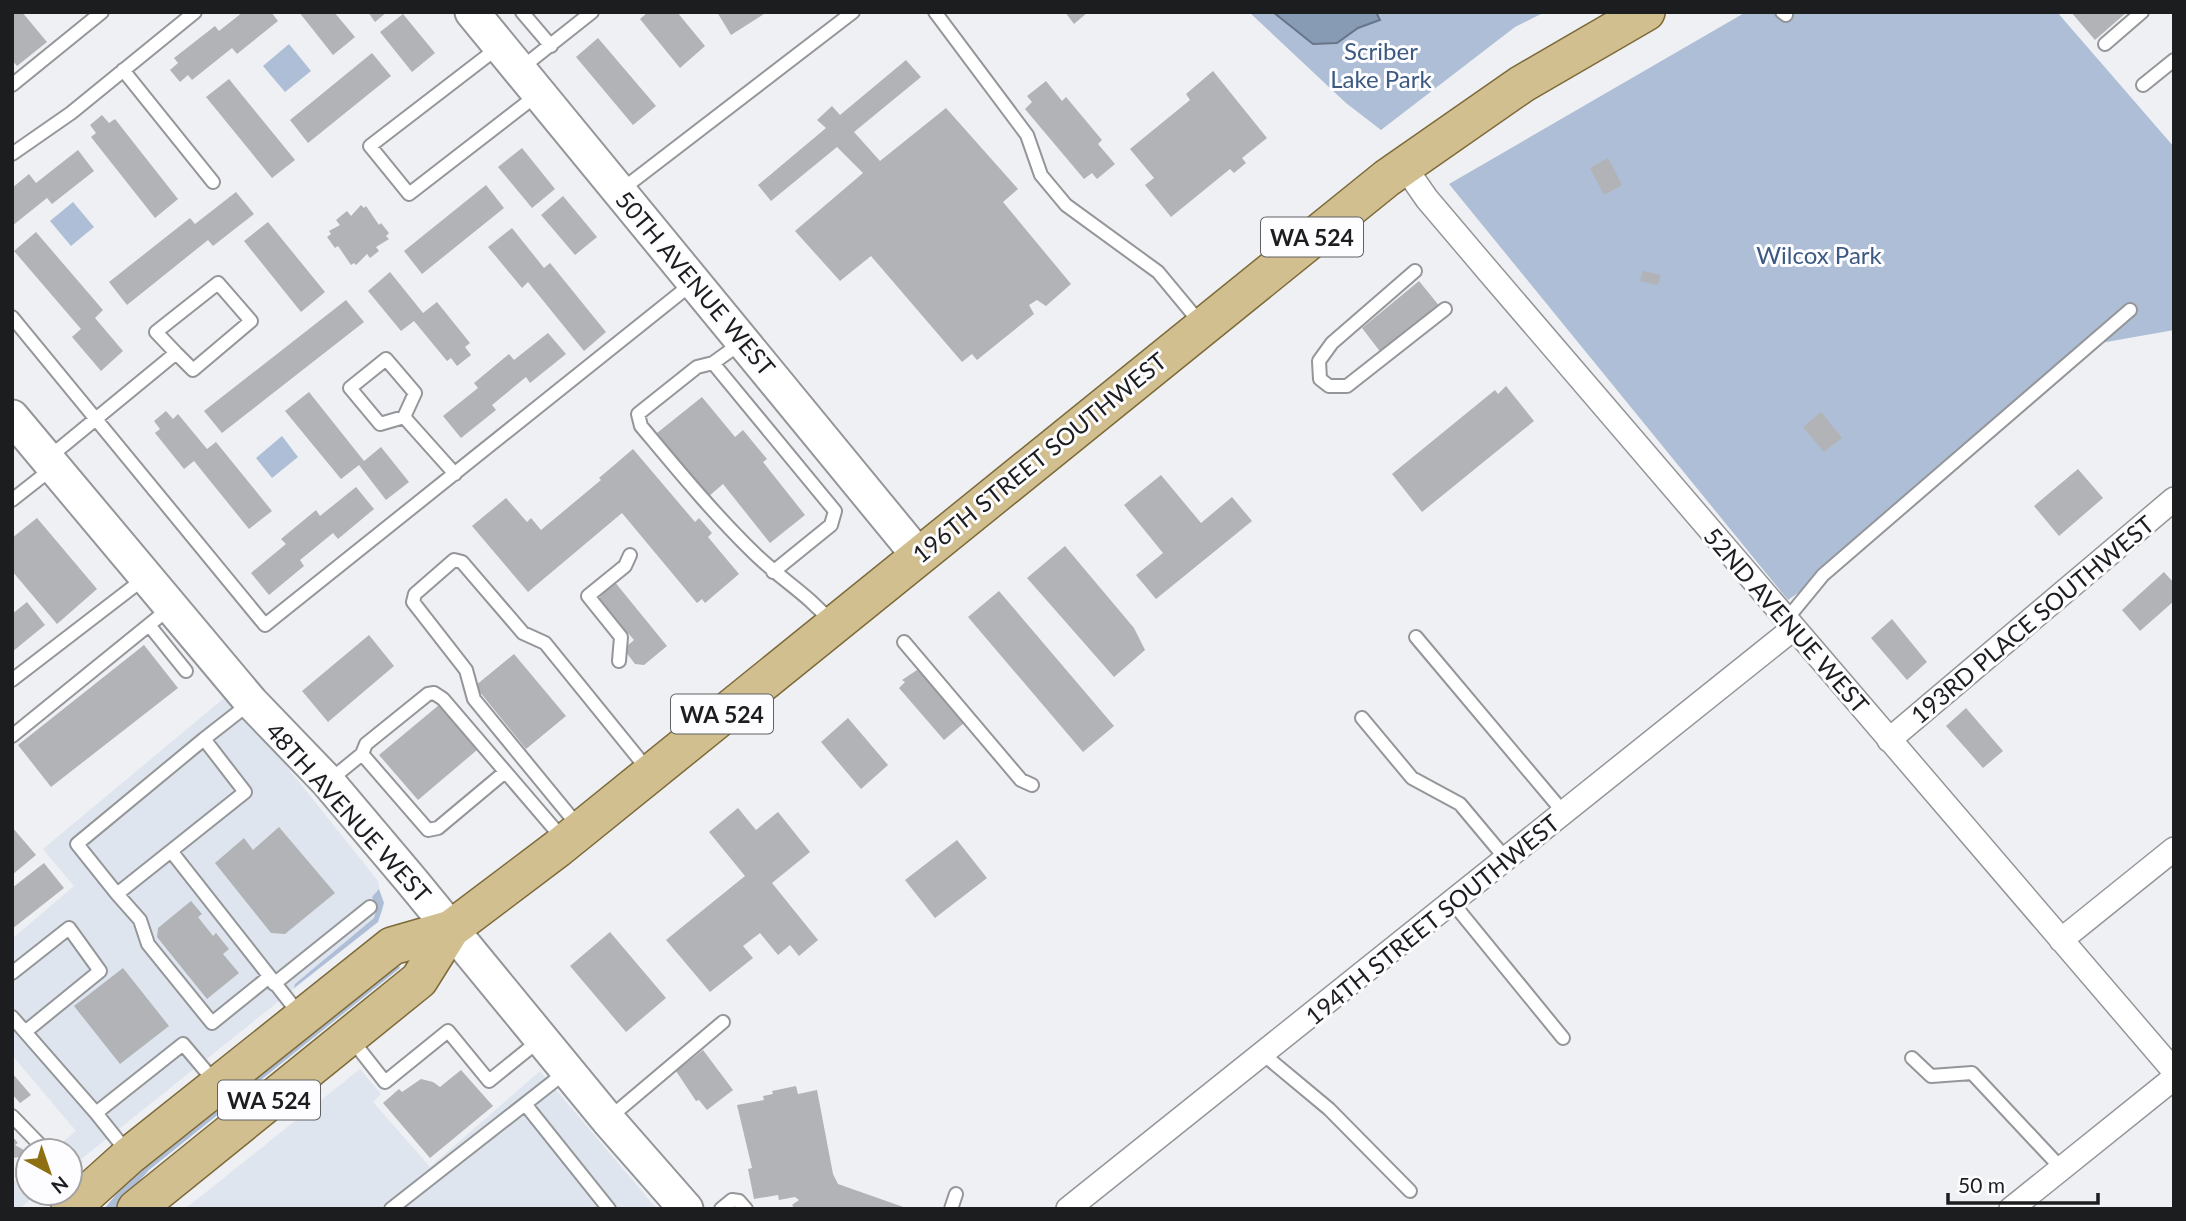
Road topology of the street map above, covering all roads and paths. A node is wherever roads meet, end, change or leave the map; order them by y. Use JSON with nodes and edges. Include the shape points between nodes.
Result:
{"nodes":[{"id":1,"x":102,"y":12,"type":"edge"},
{"id":2,"x":195,"y":12,"type":"edge"},
{"id":3,"x":472,"y":12,"type":"edge"},
{"id":4,"x":522,"y":12,"type":"edge"},
{"id":5,"x":592,"y":12,"type":"edge"},
{"id":6,"x":830,"y":12,"type":"edge"},
{"id":7,"x":853,"y":12,"type":"edge"},
{"id":8,"x":1646,"y":12,"type":"edge"},
{"id":9,"x":2142,"y":12,"type":"edge"},
{"id":10,"x":940,"y":14,"type":"edge"},
{"id":11,"x":839,"y":24,"type":"junction"},
{"id":12,"x":2105,"y":44,"type":"dead end"},
{"id":13,"x":551,"y":46,"type":"junction"},
{"id":14,"x":2174,"y":60,"type":"edge"},
{"id":15,"x":520,"y":69,"type":"junction"},
{"id":16,"x":123,"y":70,"type":"junction"},
{"id":17,"x":12,"y":85,"type":"edge"},
{"id":18,"x":2143,"y":85,"type":"dead end"},
{"id":19,"x":12,"y":154,"type":"edge"},
{"id":20,"x":1404,"y":166,"type":"junction"},
{"id":21,"x":213,"y":182,"type":"dead end"},
{"id":22,"x":620,"y":191,"type":"junction"},
{"id":23,"x":1415,"y":271,"type":"dead end"},
{"id":24,"x":694,"y":281,"type":"junction"},
{"id":25,"x":1445,"y":309,"type":"dead end"},
{"id":26,"x":2130,"y":310,"type":"dead end"},
{"id":27,"x":12,"y":317,"type":"edge"},
{"id":28,"x":1203,"y":325,"type":"junction"},
{"id":29,"x":743,"y":341,"type":"junction"},
{"id":30,"x":176,"y":352,"type":"junction"},
{"id":31,"x":713,"y":363,"type":"junction"},
{"id":32,"x":12,"y":416,"type":"edge"},
{"id":33,"x":404,"y":417,"type":"junction"},
{"id":34,"x":95,"y":420,"type":"junction"},
{"id":35,"x":51,"y":463,"type":"junction"},
{"id":36,"x":454,"y":474,"type":"junction"},
{"id":37,"x":2174,"y":499,"type":"edge"},
{"id":38,"x":12,"y":500,"type":"edge"},
{"id":39,"x":630,"y":555,"type":"dead end"},
{"id":40,"x":918,"y":555,"type":"junction"},
{"id":41,"x":773,"y":572,"type":"junction"},
{"id":42,"x":146,"y":576,"type":"junction"},
{"id":43,"x":160,"y":616,"type":"junction"},
{"id":44,"x":1790,"y":624,"type":"junction"},
{"id":45,"x":833,"y":625,"type":"junction"},
{"id":46,"x":1416,"y":637,"type":"dead end"},
{"id":47,"x":904,"y":642,"type":"dead end"},
{"id":48,"x":619,"y":661,"type":"dead end"},
{"id":49,"x":186,"y":671,"type":"dead end"},
{"id":50,"x":12,"y":680,"type":"edge"},
{"id":51,"x":251,"y":702,"type":"junction"},
{"id":52,"x":1362,"y":718,"type":"dead end"},
{"id":53,"x":12,"y":736,"type":"edge"},
{"id":54,"x":204,"y":739,"type":"junction"},
{"id":55,"x":1889,"y":740,"type":"junction"},
{"id":56,"x":362,"y":754,"type":"junction"},
{"id":57,"x":505,"y":772,"type":"junction"},
{"id":58,"x":651,"y":773,"type":"junction"},
{"id":59,"x":328,"y":782,"type":"junction"},
{"id":60,"x":1032,"y":786,"type":"dead end"},
{"id":61,"x":1563,"y":813,"type":"junction"},
{"id":62,"x":573,"y":836,"type":"junction"},
{"id":63,"x":2174,"y":849,"type":"edge"},
{"id":64,"x":171,"y":851,"type":"junction"},
{"id":65,"x":1506,"y":859,"type":"junction"},
{"id":66,"x":117,"y":894,"type":"junction"},
{"id":67,"x":1452,"y":902,"type":"junction"},
{"id":68,"x":370,"y":907,"type":"dead end"},
{"id":69,"x":451,"y":929,"type":"junction"},
{"id":70,"x":2061,"y":940,"type":"junction"},
{"id":71,"x":12,"y":973,"type":"edge"},
{"id":72,"x":272,"y":981,"type":"junction"},
{"id":73,"x":12,"y":1017,"type":"edge"},
{"id":74,"x":302,"y":1018,"type":"junction"},
{"id":75,"x":723,"y":1022,"type":"dead end"},
{"id":76,"x":25,"y":1032,"type":"junction"},
{"id":77,"x":349,"y":1036,"type":"junction"},
{"id":78,"x":1563,"y":1038,"type":"dead end"},
{"id":79,"x":541,"y":1039,"type":"junction"},
{"id":80,"x":1263,"y":1055,"type":"junction"},
{"id":81,"x":1912,"y":1058,"type":"dead end"},
{"id":82,"x":568,"y":1071,"type":"junction"},
{"id":83,"x":2174,"y":1072,"type":"edge"},
{"id":84,"x":2174,"y":1078,"type":"edge"},
{"id":85,"x":217,"y":1085,"type":"junction"},
{"id":86,"x":526,"y":1104,"type":"junction"},
{"id":87,"x":96,"y":1113,"type":"junction"},
{"id":88,"x":12,"y":1116,"type":"edge"},
{"id":89,"x":608,"y":1120,"type":"junction"},
{"id":90,"x":32,"y":1137,"type":"edge"},
{"id":91,"x":130,"y":1155,"type":"junction"},
{"id":92,"x":2061,"y":1168,"type":"junction"},
{"id":93,"x":84,"y":1187,"type":"edge"},
{"id":94,"x":1410,"y":1191,"type":"dead end"},
{"id":95,"x":956,"y":1194,"type":"dead end"},
{"id":96,"x":398,"y":1207,"type":"edge"},
{"id":97,"x":136,"y":1209,"type":"edge"},
{"id":98,"x":610,"y":1209,"type":"edge"},
{"id":99,"x":685,"y":1209,"type":"edge"},
{"id":100,"x":721,"y":1209,"type":"edge"},
{"id":101,"x":746,"y":1209,"type":"edge"},
{"id":102,"x":951,"y":1209,"type":"edge"},
{"id":103,"x":1068,"y":1209,"type":"edge"},
{"id":104,"x":2011,"y":1209,"type":"edge"}],
"edges":[{"from":1,"to":17,"type":"lane"},
{"from":2,"to":16,"type":"lane"},
{"from":3,"to":15,"type":"street","name":"50TH AVENUE WEST"},
{"from":4,"to":13,"type":"lane"},
{"from":5,"to":13,"type":"lane"},
{"from":6,"to":11,"type":"lane"},
{"from":7,"to":11,"type":"lane"},
{"from":8,"to":20,"type":"main road","name":"196TH STREET SOUTHWEST","number":"WA 524","via":[[1521,84]]},
{"from":9,"to":12,"type":"lane"},
{"from":10,"to":28,"type":"lane","via":[[1027,135],[1041,175],[1066,205],[1158,272]]},
{"from":11,"to":22,"type":"lane"},
{"from":13,"to":15,"type":"lane"},
{"from":14,"to":18,"type":"lane"},
{"from":15,"to":15,"type":"lane","via":[[409,194],[370,146]]},
{"from":15,"to":22,"type":"street","name":"50TH AVENUE WEST"},
{"from":16,"to":19,"type":"lane"},
{"from":16,"to":21,"type":"lane"},
{"from":20,"to":28,"type":"main road","name":"196TH STREET SOUTHWEST","number":"WA 524"},
{"from":20,"to":44,"type":"street","name":"52ND AVENUE WEST","via":[[1453,230]]},
{"from":22,"to":24,"type":"street","name":"50TH AVENUE WEST"},
{"from":23,"to":25,"type":"lane","via":[[1332,343],[1319,361],[1320,379],[1329,386],[1347,386]]},
{"from":24,"to":29,"type":"street","name":"50TH AVENUE WEST"},
{"from":24,"to":36,"type":"lane"},
{"from":26,"to":44,"type":"lane","via":[[1823,575]]},
{"from":27,"to":34,"type":"lane"},
{"from":28,"to":40,"type":"main road","name":"196TH STREET SOUTHWEST","number":"WA 524"},
{"from":29,"to":31,"type":"lane"},
{"from":29,"to":40,"type":"street","name":"50TH AVENUE WEST"},
{"from":30,"to":30,"type":"lane","via":[[192,370],[251,321],[218,283],[156,332]]},
{"from":30,"to":34,"type":"lane"},
{"from":31,"to":41,"type":"lane","via":[[835,512],[831,525]]},
{"from":31,"to":41,"type":"lane","via":[[698,367],[638,414],[641,426]]},
{"from":32,"to":35,"type":"street","name":"48TH AVENUE WEST"},
{"from":33,"to":33,"type":"lane","via":[[415,393],[386,359],[350,388],[380,424]]},
{"from":33,"to":36,"type":"lane"},
{"from":34,"to":35,"type":"lane"},
{"from":34,"to":36,"type":"lane","via":[[265,625]]},
{"from":35,"to":38,"type":"lane"},
{"from":35,"to":42,"type":"street","name":"48TH AVENUE WEST"},
{"from":37,"to":55,"type":"street","name":"193RD PLACE SOUTHWEST"},
{"from":39,"to":48,"type":"lane","via":[[625,566],[589,596],[621,637]]},
{"from":40,"to":45,"type":"main road","name":"196TH STREET SOUTHWEST","number":"WA 524"},
{"from":41,"to":45,"type":"lane","via":[[812,599]]},
{"from":42,"to":43,"type":"street","name":"48TH AVENUE WEST"},
{"from":42,"to":50,"type":"lane"},
{"from":43,"to":49,"type":"lane"},
{"from":43,"to":51,"type":"street","name":"48TH AVENUE WEST"},
{"from":43,"to":53,"type":"lane"},
{"from":44,"to":55,"type":"street","name":"52ND AVENUE WEST"},
{"from":44,"to":61,"type":"street","name":"194TH STREET SOUTHWEST"},
{"from":45,"to":58,"type":"main road","name":"196TH STREET SOUTHWEST","number":"WA 524"},
{"from":46,"to":61,"type":"lane"},
{"from":47,"to":60,"type":"lane","via":[[1021,780]]},
{"from":51,"to":54,"type":"lane"},
{"from":51,"to":59,"type":"street","name":"48TH AVENUE WEST"},
{"from":52,"to":65,"type":"lane","via":[[1412,778],[1460,804]]},
{"from":54,"to":64,"type":"lane","via":[[245,792]]},
{"from":54,"to":66,"type":"lane","via":[[77,844]]},
{"from":55,"to":70,"type":"street","name":"52ND AVENUE WEST"},
{"from":56,"to":57,"type":"lane","via":[[428,830],[438,828]]},
{"from":56,"to":57,"type":"lane","via":[[366,744],[434,693]]},
{"from":56,"to":59,"type":"lane"},
{"from":57,"to":62,"type":"lane"},
{"from":58,"to":62,"type":"main road","name":"196TH STREET SOUTHWEST","number":"WA 524"},
{"from":58,"to":62,"type":"lane","via":[[545,643],[523,633],[463,562],[454,560],[415,594],[413,602],[466,670],[474,699]]},
{"from":59,"to":69,"type":"street","name":"48TH AVENUE WEST"},
{"from":61,"to":65,"type":"street","name":"194TH STREET SOUTHWEST"},
{"from":62,"to":69,"type":"main road","name":"196TH STREET SOUTHWEST","number":"WA 524"},
{"from":63,"to":70,"type":"street"},
{"from":64,"to":66,"type":"lane"},
{"from":64,"to":72,"type":"lane"},
{"from":65,"to":67,"type":"street","name":"194TH STREET SOUTHWEST"},
{"from":66,"to":72,"type":"lane","via":[[140,920],[148,944],[212,1023]]},
{"from":67,"to":78,"type":"lane"},
{"from":67,"to":80,"type":"street","name":"194TH STREET SOUTHWEST"},
{"from":68,"to":72,"type":"lane"},
{"from":69,"to":74,"type":"main road","name":"196TH STREET SOUTHWEST","via":[[392,946]]},
{"from":69,"to":77,"type":"main road","name":"196TH STREET SOUTHWEST","number":"WA 524","via":[[419,980]]},
{"from":69,"to":79,"type":"street","name":"48TH AVENUE WEST"},
{"from":70,"to":83,"type":"street","name":"52ND AVENUE WEST"},
{"from":71,"to":76,"type":"lane","via":[[69,928],[100,971]]},
{"from":72,"to":74,"type":"lane"},
{"from":73,"to":76,"type":"lane"},
{"from":74,"to":85,"type":"main road","name":"196TH STREET SOUTHWEST"},
{"from":75,"to":89,"type":"lane"},
{"from":76,"to":87,"type":"lane"},
{"from":77,"to":79,"type":"lane","via":[[385,1082],[448,1031],[489,1081]]},
{"from":77,"to":97,"type":"main road","name":"196TH STREET SOUTHWEST","number":"WA 524"},
{"from":79,"to":82,"type":"street","name":"48TH AVENUE WEST"},
{"from":80,"to":94,"type":"lane","via":[[1329,1109]]},
{"from":80,"to":103,"type":"street","name":"194TH STREET SOUTHWEST"},
{"from":81,"to":92,"type":"lane","via":[[1931,1076],[1972,1073]]},
{"from":82,"to":86,"type":"lane"},
{"from":82,"to":89,"type":"street","name":"48TH AVENUE WEST"},
{"from":84,"to":92,"type":"street"},
{"from":85,"to":87,"type":"lane","via":[[183,1044]]},
{"from":85,"to":91,"type":"main road","name":"196TH STREET SOUTHWEST"},
{"from":86,"to":96,"type":"lane"},
{"from":86,"to":98,"type":"lane"},
{"from":87,"to":91,"type":"lane"},
{"from":88,"to":90,"type":"lane"},
{"from":89,"to":99,"type":"street","name":"48TH AVENUE WEST"},
{"from":91,"to":93,"type":"main road","name":"196TH STREET SOUTHWEST"},
{"from":92,"to":104,"type":"street"},
{"from":95,"to":102,"type":"lane"},
{"from":100,"to":101,"type":"lane","via":[[732,1199]]}]}
